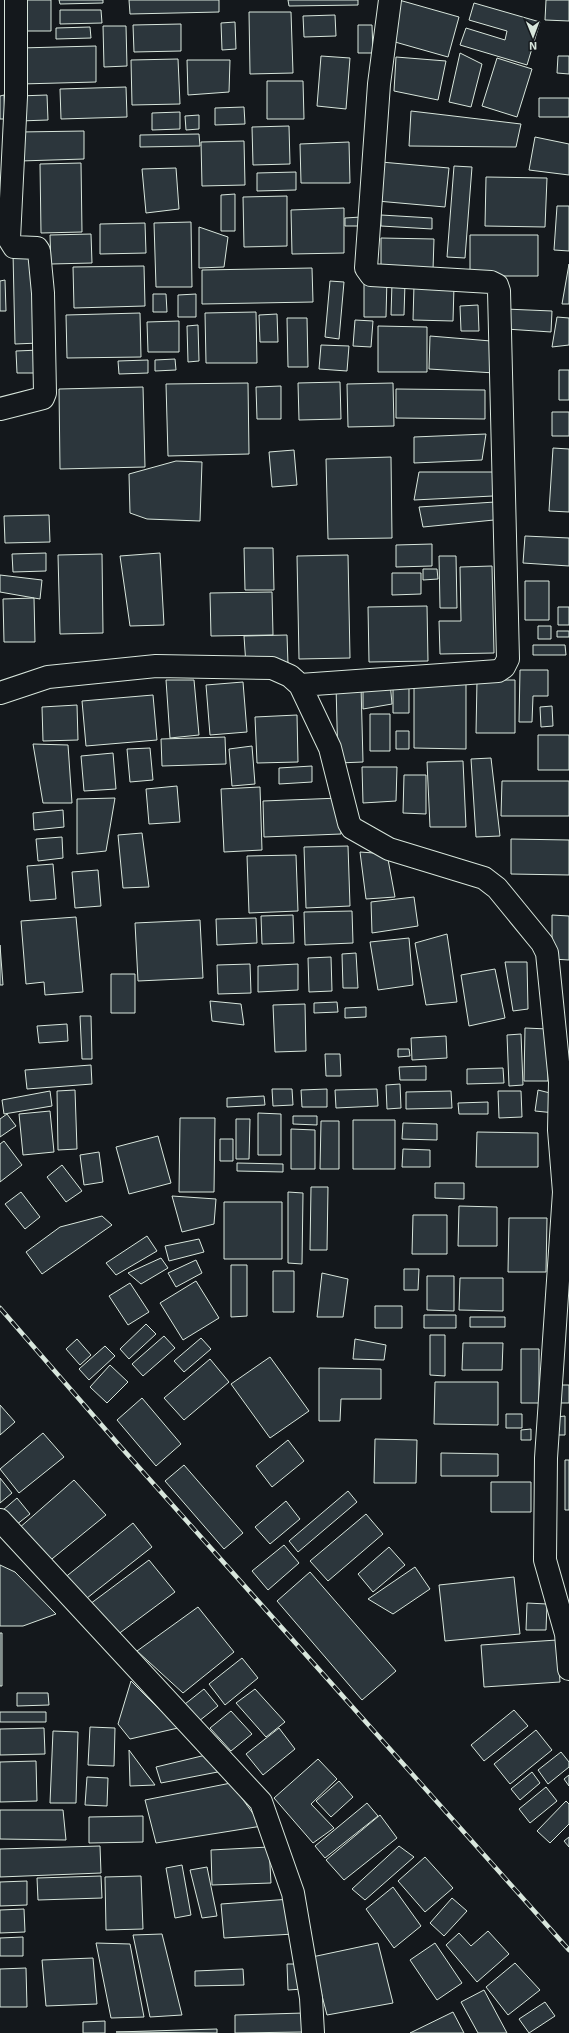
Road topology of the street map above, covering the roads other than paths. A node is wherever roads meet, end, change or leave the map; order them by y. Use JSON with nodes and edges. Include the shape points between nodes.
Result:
{"nodes":[{"id":1,"x":16,"y":0,"type":"edge"},
{"id":2,"x":390,"y":0,"type":"edge"},
{"id":3,"x":0,"y":409,"type":"edge"},
{"id":4,"x":300,"y":685,"type":"junction"},
{"id":5,"x":0,"y":693,"type":"edge"},
{"id":6,"x":567,"y":1192,"type":"edge"},
{"id":7,"x":0,"y":1520,"type":"edge"},
{"id":8,"x":569,"y":1669,"type":"edge"},
{"id":9,"x":312,"y":2033,"type":"edge"}],
"edges":[{"from":1,"to":3,"type":"street","via":[[16,97],[9,239],[14,248],[37,248],[40,252],[45,393],[43,398],[37,401]]},
{"from":2,"to":4,"type":"street","via":[[379,84],[366,268],[371,274],[491,282],[497,285],[508,659],[504,667],[498,671]]},
{"from":4,"to":5,"type":"street","via":[[290,676],[272,668],[156,666],[48,677]]},
{"from":4,"to":6,"type":"street","via":[[330,748],[352,828],[389,849],[484,878],[497,888],[542,943],[547,953],[560,1082],[559,1130]]},
{"from":6,"to":8,"type":"street","via":[[546,1458],[545,1560],[566,1634]]},
{"from":7,"to":9,"type":"street","via":[[261,1802],[293,1893],[311,1998]]}]}
